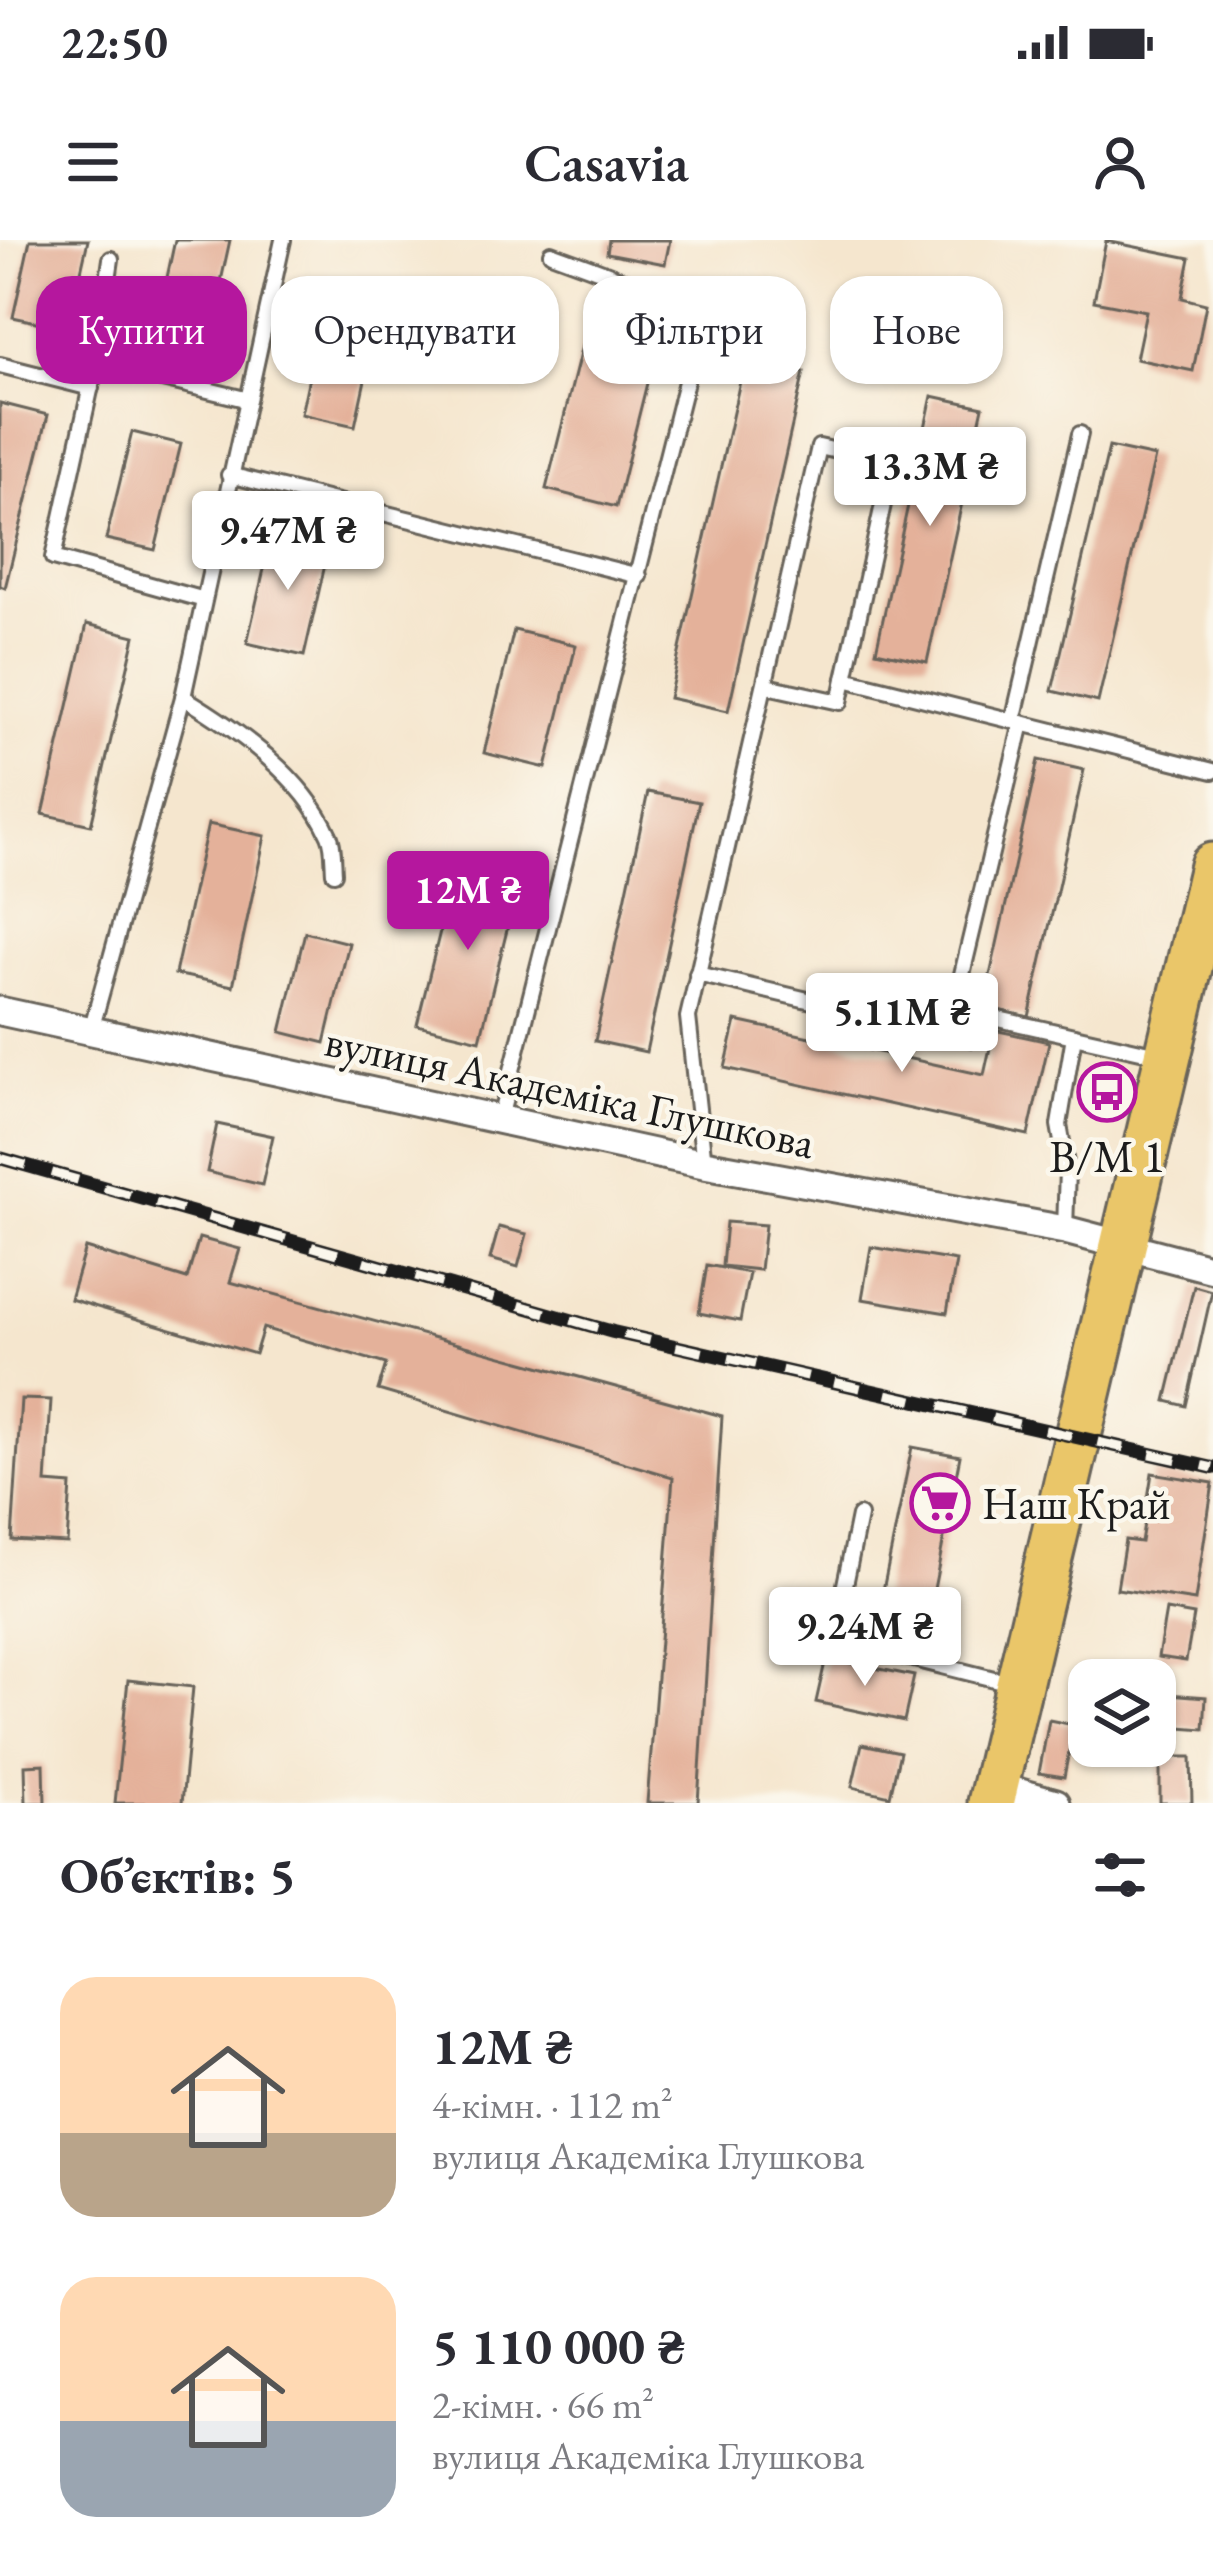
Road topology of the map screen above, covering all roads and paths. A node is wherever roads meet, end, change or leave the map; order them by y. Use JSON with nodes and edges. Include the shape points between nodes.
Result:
{"nodes":[{"id":1,"x":283,"y":240,"type":"edge"},
{"id":2,"x":551,"y":254,"type":"dead end"},
{"id":3,"x":111,"y":259,"type":"dead end"},
{"id":4,"x":109,"y":276,"type":"edge"},
{"id":5,"x":0,"y":365,"type":"edge"},
{"id":6,"x":92,"y":384,"type":"edge"},
{"id":7,"x":183,"y":384,"type":"edge"},
{"id":8,"x":91,"y":388,"type":"junction"},
{"id":9,"x":245,"y":399,"type":"junction"},
{"id":10,"x":1080,"y":434,"type":"dead end"},
{"id":11,"x":229,"y":475,"type":"junction"},
{"id":12,"x":639,"y":576,"type":"junction"},
{"id":13,"x":202,"y":599,"type":"junction"},
{"id":14,"x":845,"y":679,"type":"junction"},
{"id":15,"x":767,"y":686,"type":"junction"},
{"id":16,"x":183,"y":697,"type":"junction"},
{"id":17,"x":1017,"y":722,"type":"junction"},
{"id":18,"x":1213,"y":771,"type":"edge"},
{"id":19,"x":1213,"y":866,"type":"edge"},
{"id":20,"x":334,"y":873,"type":"dead end"},
{"id":21,"x":697,"y":974,"type":"junction"},
{"id":22,"x":954,"y":1009,"type":"junction"},
{"id":23,"x":0,"y":1011,"type":"edge"},
{"id":24,"x":948,"y":1033,"type":"junction"},
{"id":25,"x":90,"y":1034,"type":"junction"},
{"id":26,"x":1074,"y":1036,"type":"junction"},
{"id":27,"x":974,"y":1039,"type":"dead end"},
{"id":28,"x":1168,"y":1057,"type":"junction"},
{"id":29,"x":499,"y":1122,"type":"junction"},
{"id":30,"x":704,"y":1164,"type":"junction"},
{"id":31,"x":1065,"y":1229,"type":"junction"},
{"id":32,"x":1125,"y":1249,"type":"junction"},
{"id":33,"x":1213,"y":1268,"type":"edge"},
{"id":34,"x":860,"y":1516,"type":"dead end"},
{"id":35,"x":1019,"y":1685,"type":"junction"},
{"id":36,"x":993,"y":1794,"type":"edge"},
{"id":37,"x":1056,"y":1803,"type":"edge"}],
"edges":[{"from":1,"to":9,"type":"lane"},
{"from":2,"to":12,"type":"lane","via":[[640,285],[699,330]]},
{"from":3,"to":4,"type":"lane"},
{"from":5,"to":8,"type":"lane"},
{"from":6,"to":8,"type":"lane"},
{"from":7,"to":9,"type":"lane"},
{"from":8,"to":13,"type":"lane","via":[[53,558]]},
{"from":9,"to":11,"type":"lane"},
{"from":10,"to":17,"type":"lane"},
{"from":11,"to":12,"type":"lane"},
{"from":11,"to":13,"type":"lane"},
{"from":12,"to":29,"type":"lane"},
{"from":13,"to":16,"type":"lane"},
{"from":14,"to":15,"type":"lane","via":[[840,702]]},
{"from":14,"to":15,"type":"lane","via":[[892,463],[819,447]]},
{"from":14,"to":17,"type":"lane"},
{"from":15,"to":21,"type":"lane"},
{"from":16,"to":20,"type":"lane","via":[[288,779],[330,836]]},
{"from":16,"to":25,"type":"lane"},
{"from":17,"to":18,"type":"lane"},
{"from":17,"to":22,"type":"lane"},
{"from":19,"to":28,"type":"main road","via":[[1192,984]]},
{"from":21,"to":24,"type":"lane"},
{"from":21,"to":30,"type":"lane","via":[[688,1017]]},
{"from":22,"to":24,"type":"lane"},
{"from":22,"to":26,"type":"lane"},
{"from":23,"to":25,"type":"street","name":"вулиця Академіка Глушкова"},
{"from":24,"to":27,"type":"lane"},
{"from":25,"to":29,"type":"street","name":"вулиця Академіка Глушкова"},
{"from":26,"to":28,"type":"lane"},
{"from":26,"to":31,"type":"lane","via":[[1059,1125]]},
{"from":28,"to":32,"type":"main road"},
{"from":29,"to":30,"type":"street","name":"вулиця Академіка Глушкова"},
{"from":30,"to":31,"type":"street","name":"вулиця Академіка Глушкова"},
{"from":31,"to":32,"type":"street","name":"вулиця Академіка Глушкова"},
{"from":32,"to":33,"type":"street","name":"вулиця Академіка Глушкова"},
{"from":32,"to":35,"type":"main road"},
{"from":34,"to":35,"type":"lane","via":[[833,1639]]},
{"from":35,"to":36,"type":"main road"},
{"from":36,"to":37,"type":"street"}]}
